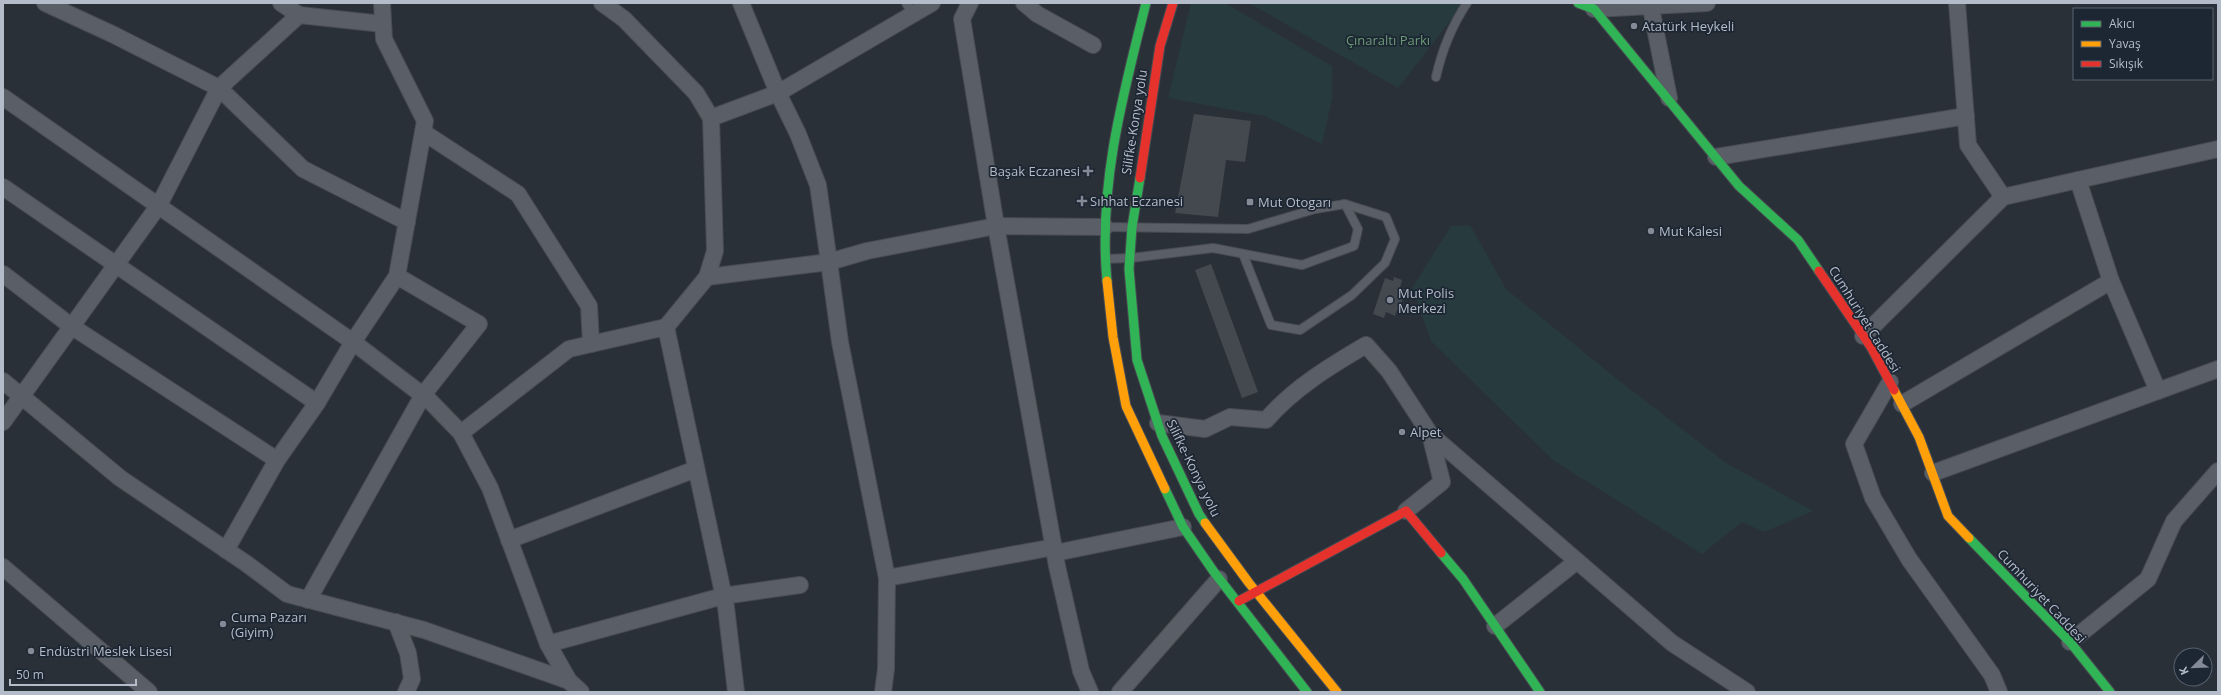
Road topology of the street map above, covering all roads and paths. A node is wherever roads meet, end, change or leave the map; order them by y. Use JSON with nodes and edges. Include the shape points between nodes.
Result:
{"nodes":[{"id":1,"x":46,"y":3,"type":"edge"},
{"id":2,"x":281,"y":3,"type":"edge"},
{"id":3,"x":382,"y":3,"type":"edge"},
{"id":4,"x":602,"y":3,"type":"edge"},
{"id":5,"x":741,"y":3,"type":"edge"},
{"id":6,"x":932,"y":3,"type":"edge"},
{"id":7,"x":970,"y":3,"type":"edge"},
{"id":8,"x":1024,"y":3,"type":"edge"},
{"id":9,"x":1146,"y":3,"type":"edge"},
{"id":10,"x":1173,"y":3,"type":"edge"},
{"id":11,"x":1467,"y":3,"type":"edge"},
{"id":12,"x":1578,"y":3,"type":"edge"},
{"id":13,"x":1708,"y":3,"type":"edge"},
{"id":14,"x":1957,"y":3,"type":"edge"},
{"id":15,"x":1650,"y":5,"type":"edge"},
{"id":16,"x":909,"y":8,"type":"edge"},
{"id":17,"x":1594,"y":9,"type":"junction"},
{"id":18,"x":299,"y":16,"type":"junction"},
{"id":19,"x":383,"y":24,"type":"junction"},
{"id":20,"x":1093,"y":45,"type":"dead end"},
{"id":21,"x":1436,"y":77,"type":"dead end"},
{"id":22,"x":219,"y":88,"type":"junction"},
{"id":23,"x":778,"y":93,"type":"junction"},
{"id":24,"x":3,"y":97,"type":"edge"},
{"id":25,"x":1670,"y":102,"type":"junction"},
{"id":26,"x":1966,"y":116,"type":"junction"},
{"id":27,"x":711,"y":118,"type":"junction"},
{"id":28,"x":423,"y":132,"type":"junction"},
{"id":29,"x":2218,"y":149,"type":"edge"},
{"id":30,"x":1716,"y":157,"type":"junction"},
{"id":31,"x":2078,"y":180,"type":"junction"},
{"id":32,"x":3,"y":187,"type":"edge"},
{"id":33,"x":2003,"y":197,"type":"junction"},
{"id":34,"x":1345,"y":204,"type":"junction"},
{"id":35,"x":159,"y":205,"type":"junction"},
{"id":36,"x":407,"y":222,"type":"junction"},
{"id":37,"x":996,"y":226,"type":"junction"},
{"id":38,"x":1105,"y":227,"type":"junction"},
{"id":39,"x":1132,"y":228,"type":"junction"},
{"id":40,"x":1243,"y":254,"type":"junction"},
{"id":41,"x":1131,"y":258,"type":"junction"},
{"id":42,"x":1105,"y":259,"type":"junction"},
{"id":43,"x":829,"y":262,"type":"junction"},
{"id":44,"x":116,"y":265,"type":"junction"},
{"id":45,"x":3,"y":274,"type":"edge"},
{"id":46,"x":397,"y":276,"type":"junction"},
{"id":47,"x":707,"y":277,"type":"junction"},
{"id":48,"x":2111,"y":281,"type":"junction"},
{"id":49,"x":71,"y":326,"type":"junction"},
{"id":50,"x":666,"y":327,"type":"junction"},
{"id":51,"x":1863,"y":336,"type":"junction"},
{"id":52,"x":353,"y":342,"type":"junction"},
{"id":53,"x":591,"y":344,"type":"junction"},
{"id":54,"x":2218,"y":369,"type":"edge"},
{"id":55,"x":3,"y":381,"type":"edge"},
{"id":56,"x":1890,"y":382,"type":"junction"},
{"id":57,"x":2158,"y":391,"type":"junction"},
{"id":58,"x":423,"y":395,"type":"junction"},
{"id":59,"x":22,"y":396,"type":"junction"},
{"id":60,"x":317,"y":403,"type":"junction"},
{"id":61,"x":1902,"y":404,"type":"junction"},
{"id":62,"x":3,"y":422,"type":"edge"},
{"id":63,"x":1158,"y":423,"type":"junction"},
{"id":64,"x":461,"y":433,"type":"junction"},
{"id":65,"x":1430,"y":434,"type":"junction"},
{"id":66,"x":277,"y":460,"type":"junction"},
{"id":67,"x":696,"y":469,"type":"junction"},
{"id":68,"x":2218,"y":471,"type":"edge"},
{"id":69,"x":1933,"y":473,"type":"junction"},
{"id":70,"x":1406,"y":511,"type":"junction"},
{"id":71,"x":1183,"y":527,"type":"junction"},
{"id":72,"x":509,"y":540,"type":"junction"},
{"id":73,"x":226,"y":550,"type":"junction"},
{"id":74,"x":1054,"y":550,"type":"junction"},
{"id":75,"x":1577,"y":560,"type":"junction"},
{"id":76,"x":3,"y":567,"type":"edge"},
{"id":77,"x":887,"y":578,"type":"junction"},
{"id":78,"x":1219,"y":579,"type":"junction"},
{"id":79,"x":800,"y":585,"type":"dead end"},
{"id":80,"x":1256,"y":592,"type":"junction"},
{"id":81,"x":723,"y":596,"type":"junction"},
{"id":82,"x":308,"y":600,"type":"junction"},
{"id":83,"x":1237,"y":602,"type":"junction"},
{"id":84,"x":396,"y":622,"type":"junction"},
{"id":85,"x":1495,"y":626,"type":"junction"},
{"id":86,"x":2070,"y":642,"type":"junction"},
{"id":87,"x":548,"y":644,"type":"junction"},
{"id":88,"x":569,"y":681,"type":"junction"},
{"id":89,"x":1727,"y":688,"type":"edge"},
{"id":90,"x":149,"y":692,"type":"edge"},
{"id":91,"x":406,"y":692,"type":"edge"},
{"id":92,"x":581,"y":692,"type":"edge"},
{"id":93,"x":736,"y":692,"type":"edge"},
{"id":94,"x":883,"y":692,"type":"edge"},
{"id":95,"x":1090,"y":692,"type":"edge"},
{"id":96,"x":1120,"y":692,"type":"edge"},
{"id":97,"x":1307,"y":692,"type":"edge"},
{"id":98,"x":1337,"y":692,"type":"edge"},
{"id":99,"x":1540,"y":692,"type":"edge"},
{"id":100,"x":1747,"y":692,"type":"edge"},
{"id":101,"x":1999,"y":692,"type":"edge"},
{"id":102,"x":2110,"y":692,"type":"edge"}],
"edges":[{"from":1,"to":22,"type":"street"},
{"from":2,"to":18,"type":"street"},
{"from":3,"to":19,"type":"street"},
{"from":4,"to":27,"type":"street","via":[[624,19],[696,93]]},
{"from":5,"to":23,"type":"street"},
{"from":6,"to":16,"type":"street"},
{"from":7,"to":37,"type":"street","via":[[962,19]]},
{"from":8,"to":20,"type":"street","via":[[1037,14]]},
{"from":9,"to":38,"type":"main road","name":"Silifke-Konya yolu","via":[[1111,152]]},
{"from":10,"to":39,"type":"main road","name":"Silifke-Konya yolu","via":[[1160,46]]},
{"from":11,"to":21,"type":"lane","via":[[1455,21],[1442,50]]},
{"from":12,"to":17,"type":"main road"},
{"from":13,"to":15,"type":"street"},
{"from":14,"to":26,"type":"street"},
{"from":15,"to":17,"type":"street"},
{"from":15,"to":25,"type":"street"},
{"from":16,"to":23,"type":"street"},
{"from":17,"to":25,"type":"main road","name":"Cumhuriyet Caddesi"},
{"from":18,"to":19,"type":"street"},
{"from":18,"to":22,"type":"street"},
{"from":19,"to":28,"type":"street","via":[[384,39],[425,121]]},
{"from":22,"to":35,"type":"street"},
{"from":22,"to":36,"type":"street","via":[[303,169]]},
{"from":23,"to":27,"type":"street"},
{"from":23,"to":43,"type":"street","via":[[818,185]]},
{"from":24,"to":35,"type":"street"},
{"from":25,"to":30,"type":"main road","name":"Cumhuriyet Caddesi"},
{"from":26,"to":30,"type":"street"},
{"from":26,"to":33,"type":"street","via":[[1968,145]]},
{"from":27,"to":47,"type":"street","via":[[715,251]]},
{"from":28,"to":36,"type":"street"},
{"from":28,"to":53,"type":"street","via":[[518,194],[589,306]]},
{"from":29,"to":31,"type":"street"},
{"from":30,"to":51,"type":"main road","name":"Cumhuriyet Caddesi","via":[[1739,186],[1798,240]]},
{"from":31,"to":33,"type":"street"},
{"from":31,"to":48,"type":"street"},
{"from":32,"to":44,"type":"street"},
{"from":33,"to":51,"type":"street"},
{"from":34,"to":39,"type":"lane","via":[[1315,209],[1248,229]]},
{"from":34,"to":40,"type":"lane","via":[[1358,229],[1354,246],[1302,265]]},
{"from":34,"to":40,"type":"lane","via":[[1386,217],[1395,239],[1386,263],[1352,295],[1300,330],[1270,325]]},
{"from":35,"to":44,"type":"street"},
{"from":35,"to":52,"type":"street"},
{"from":36,"to":46,"type":"street"},
{"from":37,"to":38,"type":"street"},
{"from":37,"to":43,"type":"street","via":[[867,250]]},
{"from":37,"to":74,"type":"street"},
{"from":38,"to":39,"type":"lane"},
{"from":38,"to":42,"type":"main road","name":"Silifke-Konya yolu"},
{"from":39,"to":41,"type":"main road","name":"Silifke-Konya yolu"},
{"from":40,"to":41,"type":"lane","via":[[1213,248]]},
{"from":41,"to":42,"type":"lane"},
{"from":41,"to":63,"type":"main road","name":"Silifke-Konya yolu","via":[[1137,360]]},
{"from":42,"to":71,"type":"main road","name":"Silifke-Konya yolu","via":[[1113,337],[1126,406]]},
{"from":43,"to":47,"type":"street"},
{"from":43,"to":77,"type":"street","via":[[840,342]]},
{"from":44,"to":49,"type":"street"},
{"from":44,"to":60,"type":"street"},
{"from":45,"to":49,"type":"street"},
{"from":46,"to":52,"type":"street"},
{"from":46,"to":58,"type":"street","via":[[479,324]]},
{"from":47,"to":50,"type":"street"},
{"from":48,"to":57,"type":"street"},
{"from":48,"to":61,"type":"street"},
{"from":49,"to":59,"type":"street"},
{"from":49,"to":66,"type":"street"},
{"from":50,"to":53,"type":"street"},
{"from":50,"to":67,"type":"street"},
{"from":51,"to":56,"type":"main road","name":"Cumhuriyet Caddesi"},
{"from":52,"to":58,"type":"street"},
{"from":52,"to":60,"type":"street"},
{"from":53,"to":64,"type":"street","via":[[569,349]]},
{"from":54,"to":57,"type":"street"},
{"from":55,"to":59,"type":"street"},
{"from":56,"to":61,"type":"main road","name":"Cumhuriyet Caddesi"},
{"from":56,"to":101,"type":"street","via":[[1854,444],[1873,498],[1909,559],[1992,676]]},
{"from":57,"to":69,"type":"street"},
{"from":58,"to":64,"type":"street"},
{"from":58,"to":82,"type":"street"},
{"from":59,"to":62,"type":"street"},
{"from":59,"to":73,"type":"street","via":[[120,478]]},
{"from":60,"to":66,"type":"street"},
{"from":61,"to":69,"type":"main road","name":"Cumhuriyet Caddesi","via":[[1920,437]]},
{"from":63,"to":65,"type":"street","via":[[1205,429],[1230,418],[1266,420],[1279,404],[1321,372],[1366,345],[1389,372]]},
{"from":63,"to":80,"type":"main road","name":"Silifke-Konya yolu","via":[[1199,514]]},
{"from":64,"to":72,"type":"street","via":[[490,488]]},
{"from":65,"to":70,"type":"street","via":[[1442,482]]},
{"from":65,"to":75,"type":"street"},
{"from":66,"to":73,"type":"street"},
{"from":67,"to":72,"type":"street"},
{"from":67,"to":81,"type":"street"},
{"from":68,"to":86,"type":"street","via":[[2174,521],[2148,579]]},
{"from":69,"to":86,"type":"main road","name":"Cumhuriyet Caddesi","via":[[1948,516]]},
{"from":70,"to":80,"type":"main road"},
{"from":70,"to":85,"type":"main road","via":[[1463,579]]},
{"from":71,"to":74,"type":"street"},
{"from":71,"to":78,"type":"main road","name":"Silifke-Konya yolu"},
{"from":72,"to":87,"type":"street"},
{"from":73,"to":82,"type":"street","via":[[287,594]]},
{"from":74,"to":77,"type":"street"},
{"from":74,"to":95,"type":"street","via":[[1081,671]]},
{"from":75,"to":85,"type":"street"},
{"from":75,"to":89,"type":"street"},
{"from":76,"to":90,"type":"street"},
{"from":77,"to":94,"type":"street","via":[[886,669]]},
{"from":78,"to":83,"type":"main road","name":"Silifke-Konya yolu"},
{"from":78,"to":96,"type":"street"},
{"from":79,"to":81,"type":"street"},
{"from":80,"to":83,"type":"main road"},
{"from":80,"to":98,"type":"main road","name":"Silifke-Konya yolu"},
{"from":81,"to":87,"type":"street"},
{"from":81,"to":93,"type":"street"},
{"from":82,"to":84,"type":"street"},
{"from":83,"to":97,"type":"main road","name":"Silifke-Konya yolu"},
{"from":84,"to":88,"type":"street"},
{"from":84,"to":91,"type":"street","via":[[408,653],[412,679]]},
{"from":85,"to":99,"type":"main road"},
{"from":86,"to":102,"type":"main road","name":"Cumhuriyet Caddesi"},
{"from":87,"to":88,"type":"street"},
{"from":88,"to":92,"type":"street"},
{"from":89,"to":100,"type":"street"}]}
